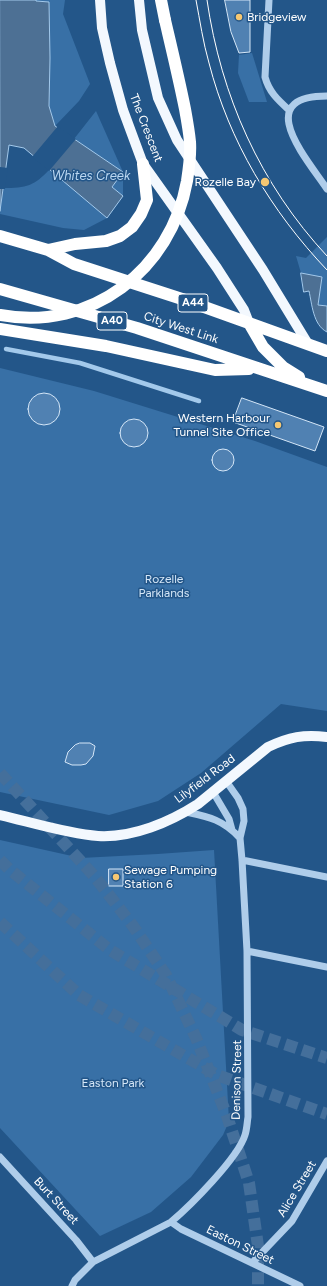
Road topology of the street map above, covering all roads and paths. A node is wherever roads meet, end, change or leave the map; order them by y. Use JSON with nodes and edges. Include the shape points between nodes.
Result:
{"nodes":[{"id":1,"x":100,"y":0,"type":"edge"},
{"id":2,"x":139,"y":0,"type":"edge"},
{"id":3,"x":161,"y":0,"type":"edge"},
{"id":4,"x":269,"y":0,"type":"edge"},
{"id":5,"x":327,"y":96,"type":"edge"},
{"id":6,"x":289,"y":110,"type":"junction"},
{"id":7,"x":143,"y":164,"type":"junction"},
{"id":8,"x":327,"y":189,"type":"edge"},
{"id":9,"x":0,"y":236,"type":"edge"},
{"id":10,"x":48,"y":250,"type":"junction"},
{"id":11,"x":0,"y":290,"type":"edge"},
{"id":12,"x":0,"y":315,"type":"edge"},
{"id":13,"x":249,"y":323,"type":"junction"},
{"id":14,"x":0,"y":329,"type":"edge"},
{"id":15,"x":308,"y":344,"type":"junction"},
{"id":16,"x":327,"y":351,"type":"edge"},
{"id":17,"x":260,"y":369,"type":"junction"},
{"id":18,"x":322,"y":389,"type":"edge"},
{"id":19,"x":327,"y":737,"type":"edge"},
{"id":20,"x":226,"y":781,"type":"junction"},
{"id":21,"x":213,"y":792,"type":"junction"},
{"id":22,"x":186,"y":812,"type":"junction"},
{"id":23,"x":0,"y":814,"type":"edge"},
{"id":24,"x":232,"y":830,"type":"junction"},
{"id":25,"x":240,"y":838,"type":"junction"},
{"id":26,"x":242,"y":860,"type":"junction"},
{"id":27,"x":327,"y":877,"type":"edge"},
{"id":28,"x":247,"y":951,"type":"junction"},
{"id":29,"x":327,"y":967,"type":"edge"},
{"id":30,"x":0,"y":1157,"type":"edge"},
{"id":31,"x":327,"y":1161,"type":"edge"},
{"id":32,"x":171,"y":1222,"type":"junction"},
{"id":33,"x":93,"y":1262,"type":"junction"},
{"id":34,"x":252,"y":1263,"type":"junction"},
{"id":35,"x":72,"y":1286,"type":"edge"},
{"id":36,"x":300,"y":1286,"type":"edge"}],
"edges":[{"from":1,"to":7,"type":"main road","name":"The Crescent","via":[[102,28],[110,63],[123,110]]},
{"from":2,"to":15,"type":"main road","name":"The Crescent","via":[[142,30],[158,98],[177,140],[263,270]]},
{"from":3,"to":12,"type":"highway","bridge":true,"via":[[190,142],[184,196],[171,230],[140,273],[126,285],[86,308],[54,316],[26,318]]},
{"from":4,"to":6,"type":"street","via":[[265,76],[272,94]]},
{"from":5,"to":6,"type":"street","via":[[302,99]]},
{"from":6,"to":8,"type":"street","via":[[290,132]]},
{"from":7,"to":10,"type":"highway","via":[[147,200],[132,227],[120,236],[106,241]]},
{"from":7,"to":13,"type":"main road","name":"The Crescent","via":[[217,268],[244,310]]},
{"from":9,"to":10,"type":"highway","number":"A44"},
{"from":10,"to":13,"type":"highway","number":"A44","via":[[74,264]]},
{"from":11,"to":17,"type":"highway","name":"City West Link","number":"A40","via":[[138,328]]},
{"from":13,"to":15,"type":"highway","number":"A44"},
{"from":13,"to":18,"type":"highway","via":[[263,347],[283,367]]},
{"from":14,"to":17,"type":"highway","via":[[106,346],[215,370]]},
{"from":15,"to":16,"type":"highway","number":"A44"},
{"from":17,"to":18,"type":"highway","name":"City West Link"},
{"from":19,"to":20,"type":"main road","name":"Lilyfield Road","via":[[294,737],[278,742]]},
{"from":20,"to":21,"type":"main road","name":"Lilyfield Road"},
{"from":20,"to":25,"type":"street","name":"Denison Street","via":[[243,810],[244,821]]},
{"from":21,"to":22,"type":"main road","name":"Lilyfield Road"},
{"from":21,"to":24,"type":"street","via":[[229,819]]},
{"from":22,"to":23,"type":"main road","name":"Lilyfield Road","via":[[146,829],[98,836]]},
{"from":22,"to":24,"type":"street","via":[[207,817]]},
{"from":24,"to":25,"type":"street"},
{"from":25,"to":26,"type":"street","name":"Denison Street"},
{"from":26,"to":27,"type":"street"},
{"from":26,"to":28,"type":"street","name":"Denison Street"},
{"from":28,"to":29,"type":"street"},
{"from":28,"to":32,"type":"street","name":"Denison Street","via":[[248,1117],[245,1136],[237,1151],[211,1182]]},
{"from":30,"to":33,"type":"street","name":"Burt Street"},
{"from":31,"to":34,"type":"street","name":"Alice Street","via":[[292,1222]]},
{"from":32,"to":33,"type":"street","name":"Denison Street"},
{"from":32,"to":34,"type":"street","name":"Easton Street"},
{"from":33,"to":35,"type":"street","name":"Denison Street"},
{"from":34,"to":36,"type":"street","name":"Easton Street"}]}
